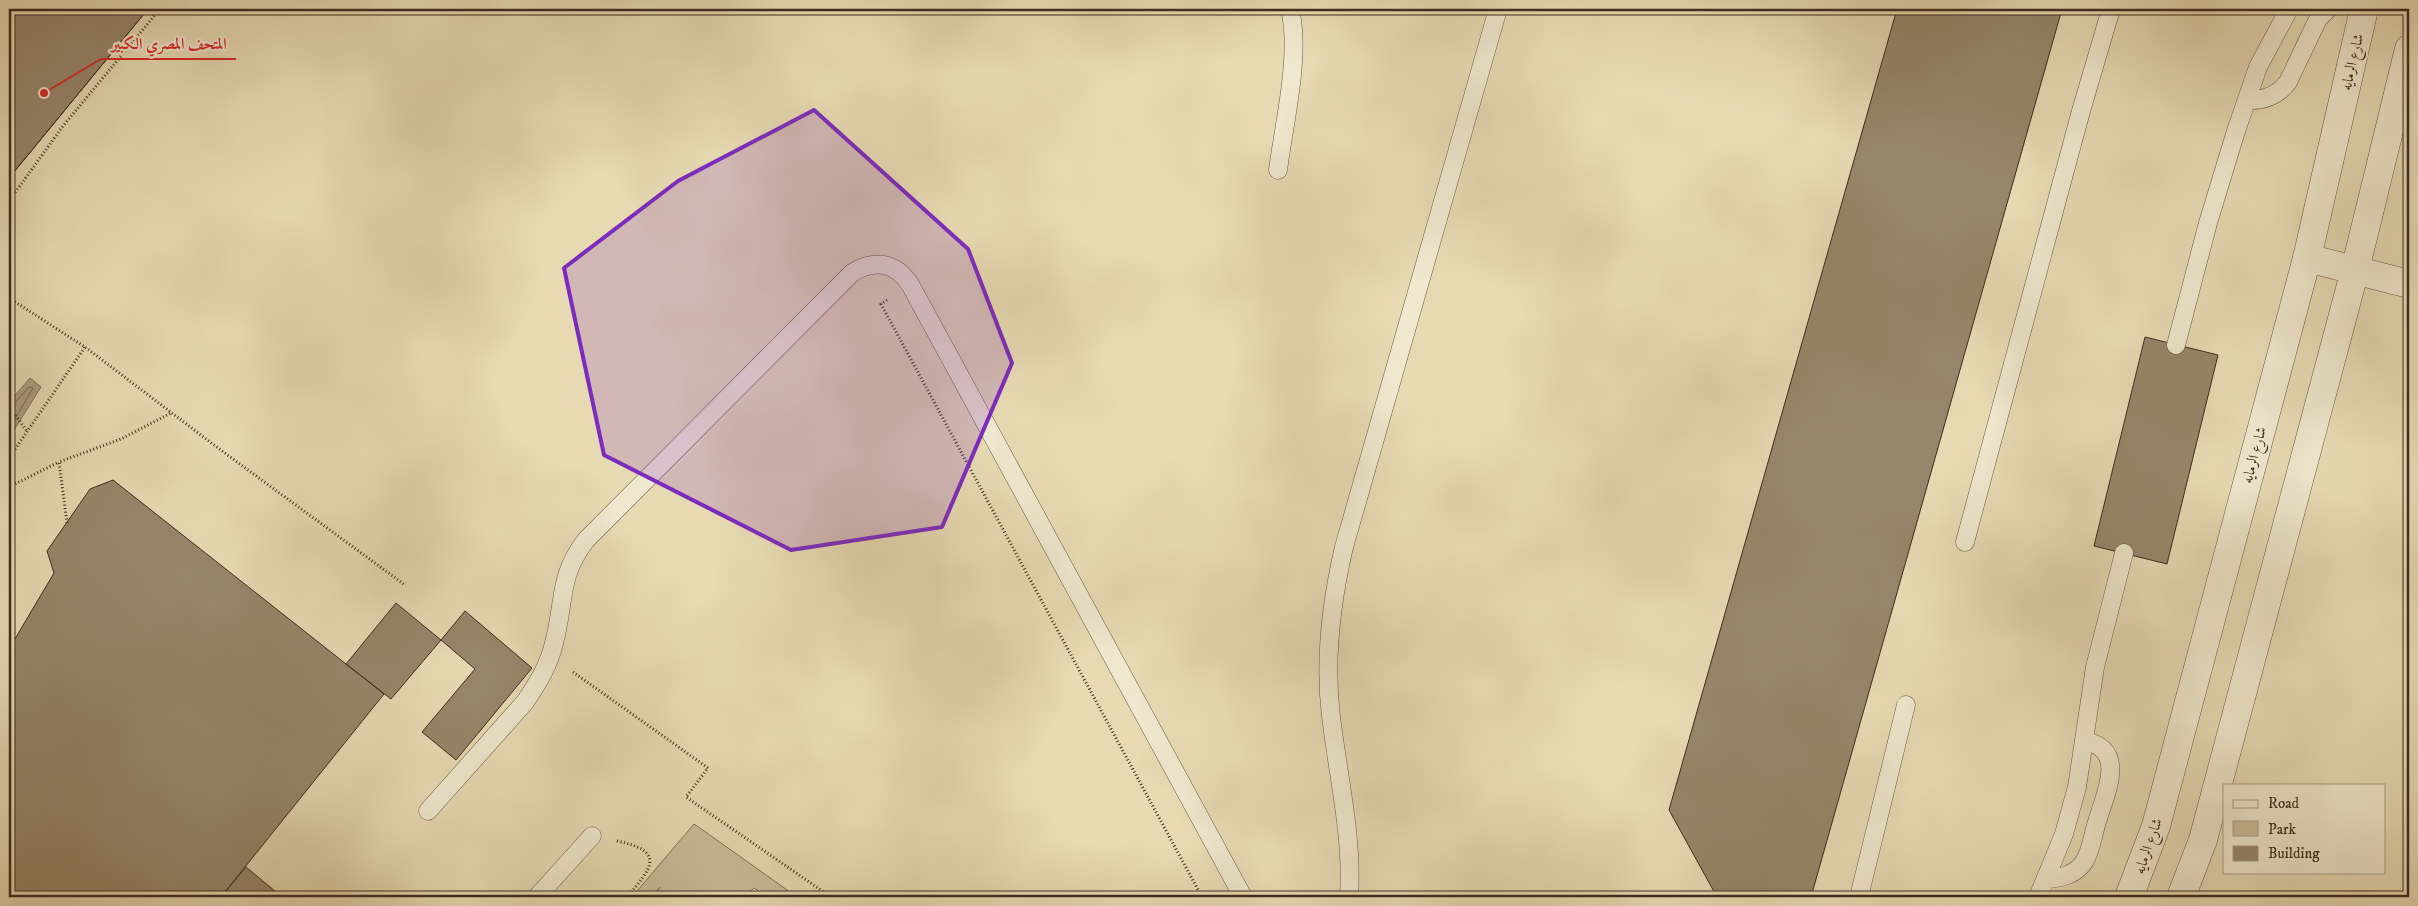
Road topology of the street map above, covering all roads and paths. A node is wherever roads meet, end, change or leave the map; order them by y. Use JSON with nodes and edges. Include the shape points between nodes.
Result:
{"nodes":[{"id":1,"x":160,"y":9,"type":"edge"},
{"id":2,"x":1290,"y":9,"type":"edge"},
{"id":3,"x":1498,"y":9,"type":"edge"},
{"id":4,"x":2111,"y":9,"type":"edge"},
{"id":5,"x":2289,"y":9,"type":"edge"},
{"id":6,"x":2328,"y":9,"type":"edge"},
{"id":7,"x":2364,"y":9,"type":"edge"},
{"id":8,"x":2409,"y":49,"type":"edge"},
{"id":9,"x":2247,"y":100,"type":"junction"},
{"id":10,"x":1278,"y":170,"type":"dead end"},
{"id":11,"x":9,"y":201,"type":"edge"},
{"id":12,"x":2306,"y":258,"type":"junction"},
{"id":13,"x":2355,"y":270,"type":"junction"},
{"id":14,"x":2409,"y":284,"type":"edge"},
{"id":15,"x":911,"y":286,"type":"junction"},
{"id":16,"x":9,"y":298,"type":"edge"},
{"id":17,"x":2176,"y":345,"type":"dead end"},
{"id":18,"x":85,"y":347,"type":"junction"},
{"id":19,"x":9,"y":407,"type":"edge"},
{"id":20,"x":171,"y":413,"type":"junction"},
{"id":21,"x":27,"y":431,"type":"junction"},
{"id":22,"x":9,"y":458,"type":"edge"},
{"id":23,"x":59,"y":462,"type":"junction"},
{"id":24,"x":9,"y":487,"type":"edge"},
{"id":25,"x":67,"y":523,"type":"dead end"},
{"id":26,"x":1965,"y":542,"type":"dead end"},
{"id":27,"x":2124,"y":553,"type":"dead end"},
{"id":28,"x":405,"y":585,"type":"dead end"},
{"id":29,"x":550,"y":656,"type":"junction"},
{"id":30,"x":1906,"y":705,"type":"dead end"},
{"id":31,"x":2085,"y":741,"type":"junction"},
{"id":32,"x":428,"y":811,"type":"dead end"},
{"id":33,"x":592,"y":836,"type":"joint"},
{"id":34,"x":2046,"y":879,"type":"junction"},
{"id":35,"x":537,"y":897,"type":"edge"},
{"id":36,"x":626,"y":897,"type":"edge"},
{"id":37,"x":754,"y":897,"type":"edge"},
{"id":38,"x":762,"y":897,"type":"edge"},
{"id":39,"x":830,"y":897,"type":"edge"},
{"id":40,"x":1202,"y":897,"type":"edge"},
{"id":41,"x":1243,"y":897,"type":"edge"},
{"id":42,"x":1349,"y":897,"type":"edge"},
{"id":43,"x":1859,"y":897,"type":"edge"},
{"id":44,"x":2038,"y":897,"type":"edge"},
{"id":45,"x":2129,"y":897,"type":"edge"},
{"id":46,"x":2181,"y":897,"type":"edge"}],
"edges":[{"from":1,"to":11,"type":"path","via":[[63,126]]},
{"from":2,"to":10,"type":"lane","via":[[1293,61]]},
{"from":3,"to":42,"type":"lane","via":[[1336,580],[1329,631],[1328,683],[1348,839]]},
{"from":4,"to":26,"type":"lane","via":[[2080,112]]},
{"from":5,"to":9,"type":"lane","via":[[2258,67]]},
{"from":6,"to":9,"type":"lane","via":[[2318,19],[2282,89],[2266,98]]},
{"from":7,"to":12,"type":"street","name":"شارع الرمايه"},
{"from":8,"to":13,"type":"street"},
{"from":9,"to":17,"type":"lane","via":[[2212,207]]},
{"from":12,"to":13,"type":"street"},
{"from":12,"to":45,"type":"street","name":"شارع الرمايه","via":[[2168,783],[2156,826]]},
{"from":13,"to":14,"type":"street"},
{"from":13,"to":46,"type":"street","via":[[2203,840]]},
{"from":15,"to":29,"type":"lane","via":[[905,276],[885,264],[873,263],[852,273],[586,540],[565,578]]},
{"from":15,"to":40,"type":"path","via":[[881,304]]},
{"from":15,"to":41,"type":"lane"},
{"from":16,"to":18,"type":"path"},
{"from":18,"to":20,"type":"path"},
{"from":18,"to":21,"type":"path"},
{"from":19,"to":21,"type":"path"},
{"from":20,"to":23,"type":"path","via":[[121,439]]},
{"from":20,"to":28,"type":"path"},
{"from":21,"to":22,"type":"path"},
{"from":23,"to":24,"type":"path"},
{"from":23,"to":25,"type":"path"},
{"from":27,"to":31,"type":"lane","via":[[2095,668]]},
{"from":29,"to":32,"type":"lane","via":[[525,702]]},
{"from":29,"to":39,"type":"path","via":[[708,768],[686,797]]},
{"from":30,"to":43,"type":"lane"},
{"from":31,"to":34,"type":"lane","via":[[2077,788],[2064,834]]},
{"from":31,"to":34,"type":"lane","via":[[2094,743],[2108,755],[2111,773],[2085,861],[2068,875]]},
{"from":33,"to":35,"type":"lane"},
{"from":33,"to":36,"type":"path","via":[[639,846],[645,851],[649,868]]},
{"from":34,"to":44,"type":"lane"},
{"from":37,"to":38,"type":"path","via":[[757,894]]}]}
